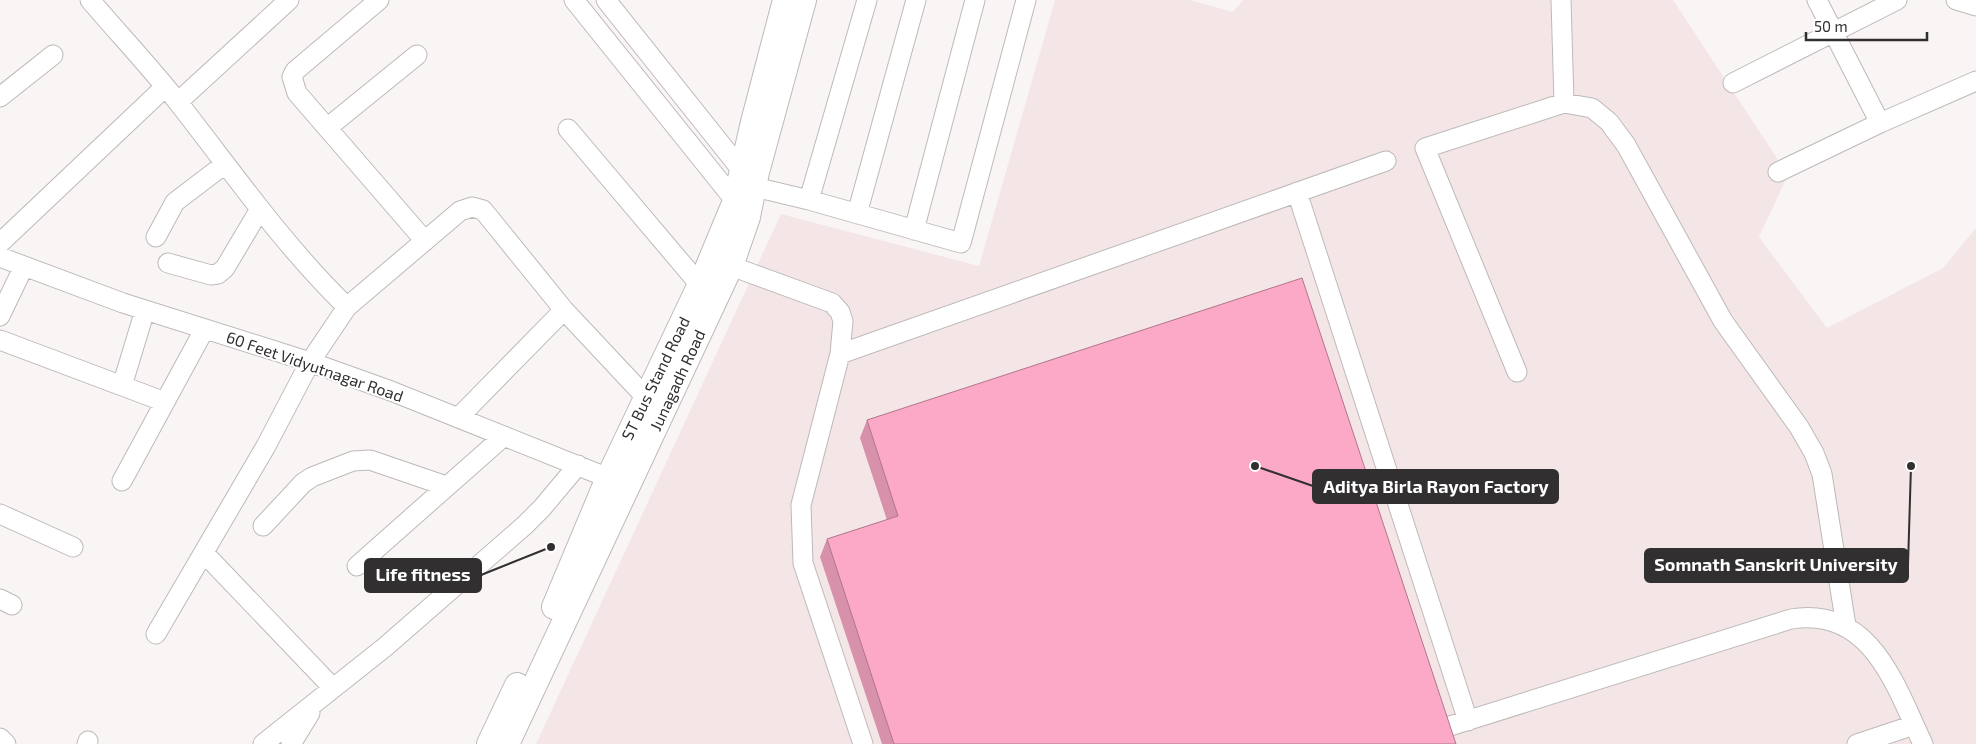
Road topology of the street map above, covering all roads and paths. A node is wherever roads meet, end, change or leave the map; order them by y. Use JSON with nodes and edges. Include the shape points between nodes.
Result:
{"nodes":[{"id":1,"x":90,"y":0,"type":"edge"},
{"id":2,"x":379,"y":0,"type":"edge"},
{"id":3,"x":574,"y":0,"type":"edge"},
{"id":4,"x":606,"y":0,"type":"edge"},
{"id":5,"x":785,"y":0,"type":"edge"},
{"id":6,"x":804,"y":0,"type":"edge"},
{"id":7,"x":867,"y":0,"type":"edge"},
{"id":8,"x":916,"y":0,"type":"edge"},
{"id":9,"x":975,"y":0,"type":"edge"},
{"id":10,"x":1026,"y":0,"type":"edge"},
{"id":11,"x":1560,"y":0,"type":"edge"},
{"id":12,"x":1817,"y":0,"type":"edge"},
{"id":13,"x":1897,"y":0,"type":"edge"},
{"id":14,"x":1956,"y":0,"type":"edge"},
{"id":15,"x":280,"y":2,"type":"edge"},
{"id":16,"x":1976,"y":6,"type":"edge"},
{"id":17,"x":1834,"y":32,"type":"junction"},
{"id":18,"x":53,"y":55,"type":"dead end"},
{"id":19,"x":417,"y":55,"type":"dead end"},
{"id":20,"x":1976,"y":81,"type":"edge"},
{"id":21,"x":1733,"y":83,"type":"dead end"},
{"id":22,"x":165,"y":87,"type":"junction"},
{"id":23,"x":0,"y":97,"type":"edge"},
{"id":24,"x":178,"y":102,"type":"junction"},
{"id":25,"x":1564,"y":103,"type":"junction"},
{"id":26,"x":1880,"y":123,"type":"junction"},
{"id":27,"x":327,"y":128,"type":"junction"},
{"id":28,"x":568,"y":129,"type":"dead end"},
{"id":29,"x":1386,"y":161,"type":"dead end"},
{"id":30,"x":225,"y":164,"type":"junction"},
{"id":31,"x":1778,"y":172,"type":"dead end"},
{"id":32,"x":749,"y":178,"type":"junction"},
{"id":33,"x":1297,"y":192,"type":"junction"},
{"id":34,"x":809,"y":200,"type":"junction"},
{"id":35,"x":260,"y":209,"type":"junction"},
{"id":36,"x":741,"y":209,"type":"junction"},
{"id":37,"x":857,"y":214,"type":"junction"},
{"id":38,"x":914,"y":230,"type":"junction"},
{"id":39,"x":156,"y":237,"type":"dead end"},
{"id":40,"x":425,"y":241,"type":"junction"},
{"id":41,"x":0,"y":243,"type":"edge"},
{"id":42,"x":0,"y":257,"type":"edge"},
{"id":43,"x":168,"y":263,"type":"dead end"},
{"id":44,"x":24,"y":266,"type":"junction"},
{"id":45,"x":730,"y":266,"type":"junction"},
{"id":46,"x":700,"y":285,"type":"junction"},
{"id":47,"x":346,"y":307,"type":"junction"},
{"id":48,"x":145,"y":310,"type":"junction"},
{"id":49,"x":564,"y":310,"type":"junction"},
{"id":50,"x":0,"y":316,"type":"edge"},
{"id":51,"x":204,"y":330,"type":"junction"},
{"id":52,"x":0,"y":340,"type":"edge"},
{"id":53,"x":840,"y":354,"type":"junction"},
{"id":54,"x":310,"y":362,"type":"junction"},
{"id":55,"x":1517,"y":372,"type":"dead end"},
{"id":56,"x":122,"y":386,"type":"junction"},
{"id":57,"x":646,"y":397,"type":"junction"},
{"id":58,"x":165,"y":402,"type":"junction"},
{"id":59,"x":662,"y":414,"type":"junction"},
{"id":60,"x":458,"y":418,"type":"junction"},
{"id":61,"x":504,"y":436,"type":"junction"},
{"id":62,"x":578,"y":465,"type":"junction"},
{"id":63,"x":122,"y":481,"type":"dead end"},
{"id":64,"x":617,"y":482,"type":"junction"},
{"id":65,"x":446,"y":486,"type":"junction"},
{"id":66,"x":0,"y":514,"type":"edge"},
{"id":67,"x":264,"y":526,"type":"dead end"},
{"id":68,"x":73,"y":548,"type":"dead end"},
{"id":69,"x":204,"y":553,"type":"junction"},
{"id":70,"x":356,"y":566,"type":"dead end"},
{"id":71,"x":1846,"y":626,"type":"junction"},
{"id":72,"x":156,"y":634,"type":"dead end"},
{"id":73,"x":333,"y":688,"type":"junction"},
{"id":74,"x":317,"y":701,"type":"junction"},
{"id":75,"x":1914,"y":725,"type":"junction"},
{"id":76,"x":0,"y":738,"type":"edge"},
{"id":77,"x":6,"y":744,"type":"edge"},
{"id":78,"x":263,"y":744,"type":"edge"},
{"id":79,"x":291,"y":744,"type":"edge"},
{"id":80,"x":489,"y":744,"type":"edge"},
{"id":81,"x":507,"y":744,"type":"edge"},
{"id":82,"x":863,"y":744,"type":"edge"},
{"id":83,"x":1857,"y":744,"type":"edge"},
{"id":84,"x":1923,"y":744,"type":"edge"}],
"edges":[{"from":1,"to":22,"type":"street"},
{"from":2,"to":27,"type":"street","via":[[295,71],[292,77],[297,92]]},
{"from":3,"to":36,"type":"street"},
{"from":4,"to":32,"type":"street"},
{"from":5,"to":32,"type":"main road","name":"ST Bus Stand Road","via":[[753,122]]},
{"from":6,"to":32,"type":"main road"},
{"from":7,"to":34,"type":"street"},
{"from":8,"to":37,"type":"street"},
{"from":9,"to":38,"type":"street"},
{"from":10,"to":38,"type":"street","via":[[961,243]]},
{"from":11,"to":25,"type":"street"},
{"from":12,"to":17,"type":"street"},
{"from":13,"to":17,"type":"street"},
{"from":14,"to":16,"type":"street"},
{"from":15,"to":24,"type":"street"},
{"from":17,"to":21,"type":"street"},
{"from":17,"to":26,"type":"street"},
{"from":18,"to":23,"type":"street"},
{"from":19,"to":27,"type":"street"},
{"from":20,"to":26,"type":"street"},
{"from":22,"to":24,"type":"street"},
{"from":22,"to":41,"type":"street"},
{"from":24,"to":30,"type":"street"},
{"from":25,"to":55,"type":"street","via":[[1426,148]]},
{"from":25,"to":71,"type":"street","via":[[1592,108],[1609,122],[1626,145],[1722,321],[1799,427],[1814,453],[1822,474]]},
{"from":26,"to":31,"type":"street"},
{"from":27,"to":40,"type":"street"},
{"from":28,"to":46,"type":"street"},
{"from":29,"to":33,"type":"street"},
{"from":30,"to":35,"type":"street"},
{"from":30,"to":39,"type":"street","via":[[175,202]]},
{"from":32,"to":34,"type":"street"},
{"from":32,"to":36,"type":"main road","name":"ST Bus Stand Road"},
{"from":33,"to":53,"type":"street"},
{"from":33,"to":71,"type":"street","via":[[1459,724],[1791,619],[1808,616]]},
{"from":34,"to":37,"type":"street"},
{"from":35,"to":43,"type":"street","via":[[225,268],[218,274]]},
{"from":35,"to":47,"type":"street"},
{"from":36,"to":45,"type":"main road","name":"Junagadh Road"},
{"from":36,"to":46,"type":"main road","name":"ST Bus Stand Road"},
{"from":37,"to":38,"type":"street"},
{"from":40,"to":47,"type":"street"},
{"from":40,"to":49,"type":"street","via":[[460,211],[472,207],[483,210]]},
{"from":42,"to":44,"type":"street","name":"60 Feet Vidyutnagar Road"},
{"from":44,"to":48,"type":"street","name":"60 Feet Vidyutnagar Road"},
{"from":44,"to":50,"type":"street"},
{"from":45,"to":53,"type":"street","via":[[832,303],[843,321]]},
{"from":45,"to":59,"type":"main road","name":"Junagadh Road"},
{"from":46,"to":57,"type":"main road","name":"ST Bus Stand Road"},
{"from":47,"to":54,"type":"street"},
{"from":48,"to":51,"type":"street","name":"60 Feet Vidyutnagar Road"},
{"from":48,"to":56,"type":"street"},
{"from":49,"to":57,"type":"street"},
{"from":49,"to":60,"type":"street"},
{"from":51,"to":54,"type":"street","name":"60 Feet Vidyutnagar Road"},
{"from":51,"to":58,"type":"street"},
{"from":52,"to":56,"type":"street"},
{"from":53,"to":82,"type":"street","via":[[801,505],[801,533],[804,563]]},
{"from":54,"to":60,"type":"street","name":"60 Feet Vidyutnagar Road"},
{"from":54,"to":69,"type":"street"},
{"from":56,"to":58,"type":"street"},
{"from":57,"to":59,"type":"street"},
{"from":57,"to":64,"type":"main road","name":"ST Bus Stand Road"},
{"from":58,"to":63,"type":"street"},
{"from":59,"to":64,"type":"main road","name":"Junagadh Road"},
{"from":60,"to":61,"type":"street","name":"60 Feet Vidyutnagar Road"},
{"from":61,"to":62,"type":"street","name":"60 Feet Vidyutnagar Road"},
{"from":61,"to":65,"type":"street"},
{"from":62,"to":64,"type":"street","name":"60 Feet Vidyutnagar Road"},
{"from":62,"to":73,"type":"street","via":[[525,525]]},
{"from":64,"to":80,"type":"main road","name":"ST Bus Stand Road"},
{"from":64,"to":81,"type":"main road","name":"Junagadh Road"},
{"from":65,"to":67,"type":"street","via":[[370,460],[353,461],[307,480]]},
{"from":65,"to":70,"type":"street"},
{"from":66,"to":68,"type":"street"},
{"from":69,"to":72,"type":"street"},
{"from":69,"to":73,"type":"street"},
{"from":71,"to":75,"type":"street","via":[[1877,655]]},
{"from":73,"to":74,"type":"street"},
{"from":74,"to":78,"type":"street"},
{"from":74,"to":79,"type":"street"},
{"from":75,"to":83,"type":"street"},
{"from":75,"to":84,"type":"street"},
{"from":76,"to":77,"type":"street"}]}
